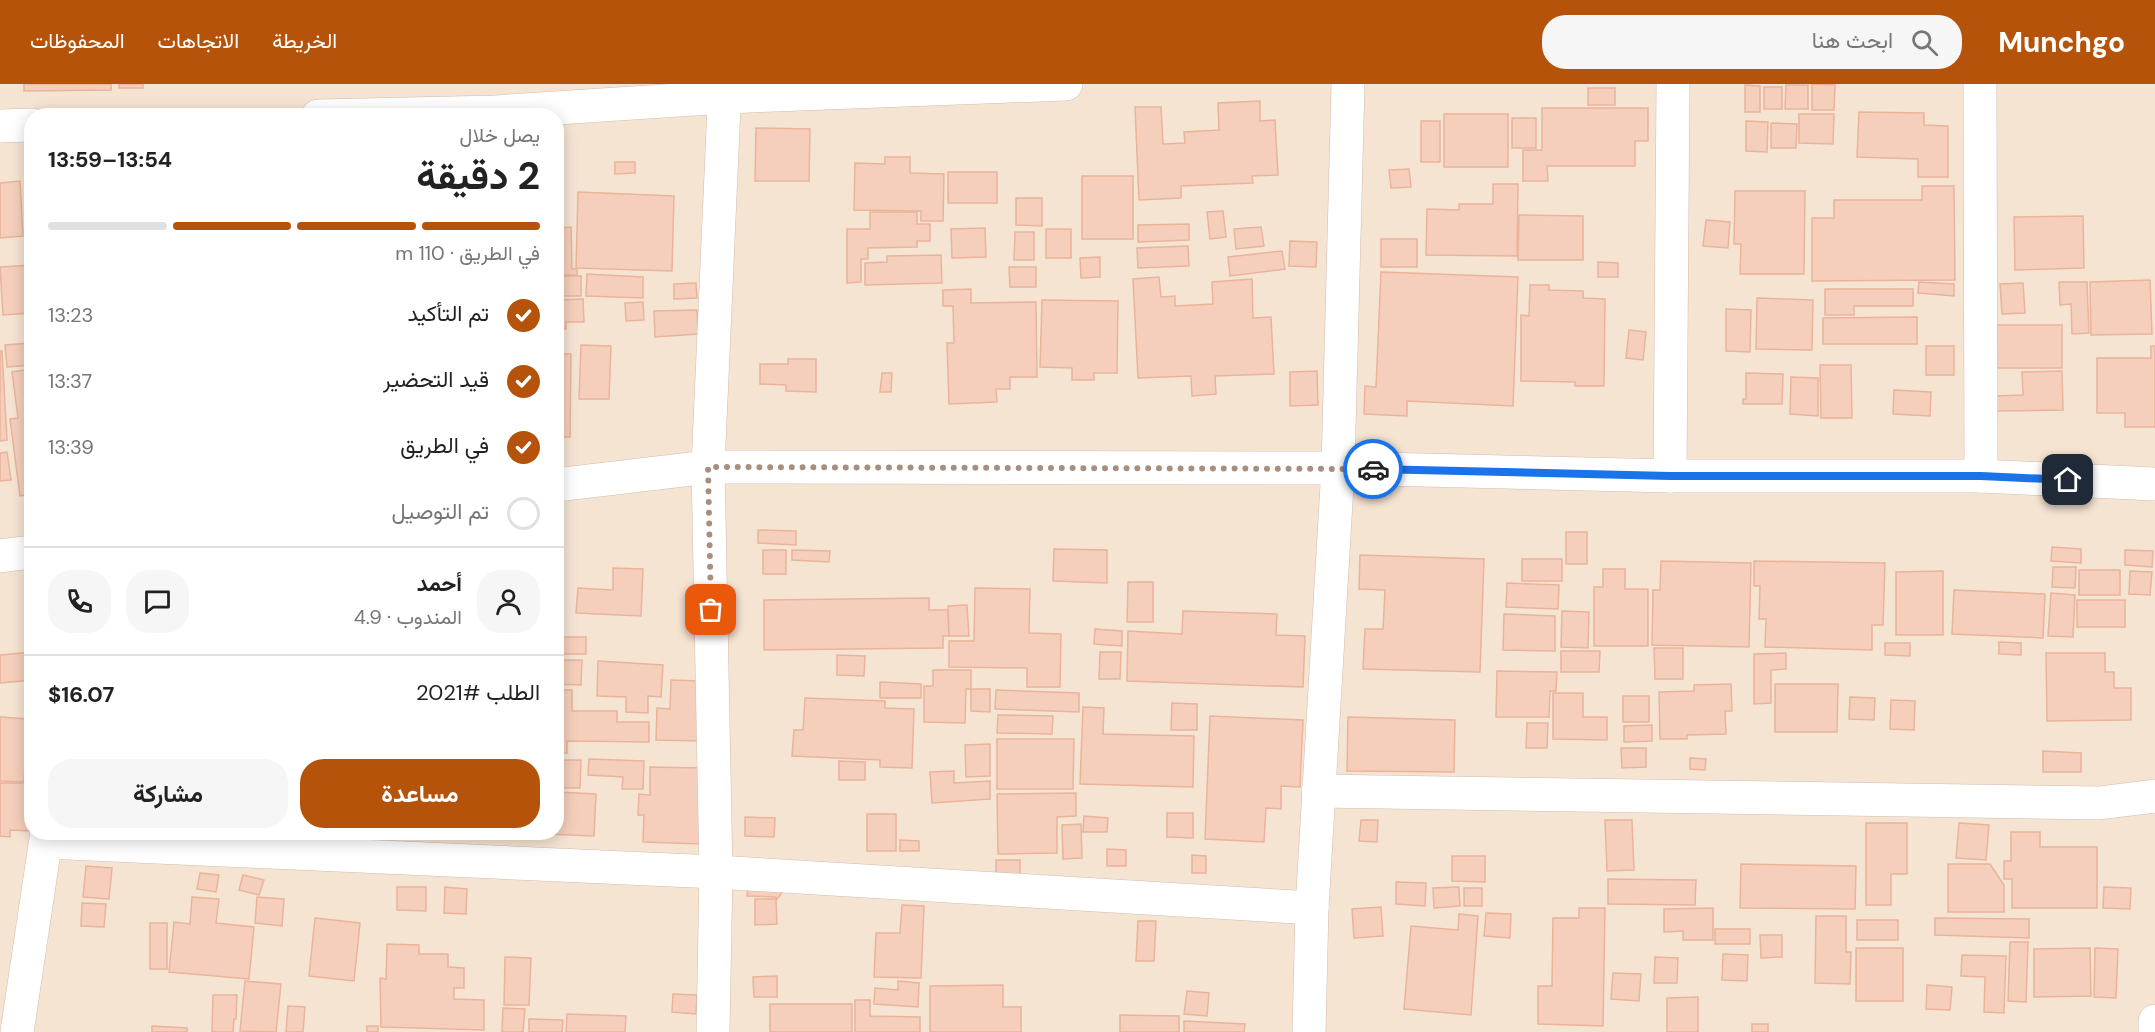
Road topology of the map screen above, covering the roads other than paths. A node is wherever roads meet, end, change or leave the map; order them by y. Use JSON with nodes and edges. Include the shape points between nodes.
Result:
{"nodes":[{"id":1,"x":1066,"y":84,"type":"edge"},
{"id":2,"x":1348,"y":84,"type":"edge"},
{"id":3,"x":1673,"y":84,"type":"edge"},
{"id":4,"x":1980,"y":84,"type":"edge"},
{"id":5,"x":725,"y":91,"type":"edge"},
{"id":6,"x":539,"y":108,"type":"edge"},
{"id":7,"x":24,"y":125,"type":"edge"},
{"id":8,"x":0,"y":126,"type":"edge"},
{"id":9,"x":708,"y":467,"type":"junction"},
{"id":10,"x":1338,"y":468,"type":"junction"},
{"id":11,"x":1670,"y":476,"type":"junction"},
{"id":12,"x":1981,"y":476,"type":"junction"},
{"id":13,"x":564,"y":484,"type":"edge"},
{"id":14,"x":2155,"y":484,"type":"edge"},
{"id":15,"x":24,"y":553,"type":"edge"},
{"id":16,"x":0,"y":556,"type":"edge"},
{"id":17,"x":1318,"y":791,"type":"junction"},
{"id":18,"x":2155,"y":796,"type":"edge"},
{"id":19,"x":46,"y":840,"type":"edge"},
{"id":20,"x":103,"y":840,"type":"edge"},
{"id":21,"x":716,"y":872,"type":"junction"},
{"id":22,"x":1312,"y":908,"type":"junction"},
{"id":23,"x":2155,"y":1021,"type":"edge"},
{"id":24,"x":17,"y":1032,"type":"edge"},
{"id":25,"x":713,"y":1032,"type":"edge"},
{"id":26,"x":1309,"y":1032,"type":"edge"},
{"id":27,"x":2155,"y":1032,"type":"edge"}],
"edges":[{"from":1,"to":5,"type":"street"},
{"from":2,"to":10,"type":"street"},
{"from":3,"to":11,"type":"street"},
{"from":4,"to":12,"type":"street"},
{"from":5,"to":6,"type":"street"},
{"from":5,"to":9,"type":"street"},
{"from":7,"to":8,"type":"street"},
{"from":9,"to":10,"type":"street"},
{"from":9,"to":13,"type":"street"},
{"from":9,"to":21,"type":"street"},
{"from":10,"to":11,"type":"street"},
{"from":10,"to":17,"type":"street"},
{"from":11,"to":12,"type":"street"},
{"from":12,"to":14,"type":"street"},
{"from":15,"to":16,"type":"street"},
{"from":17,"to":18,"type":"street","via":[[2099,804]]},
{"from":17,"to":22,"type":"street"},
{"from":19,"to":24,"type":"street"},
{"from":20,"to":21,"type":"street"},
{"from":21,"to":22,"type":"street"},
{"from":21,"to":25,"type":"street"},
{"from":22,"to":26,"type":"street"},
{"from":23,"to":27,"type":"street"}]}
